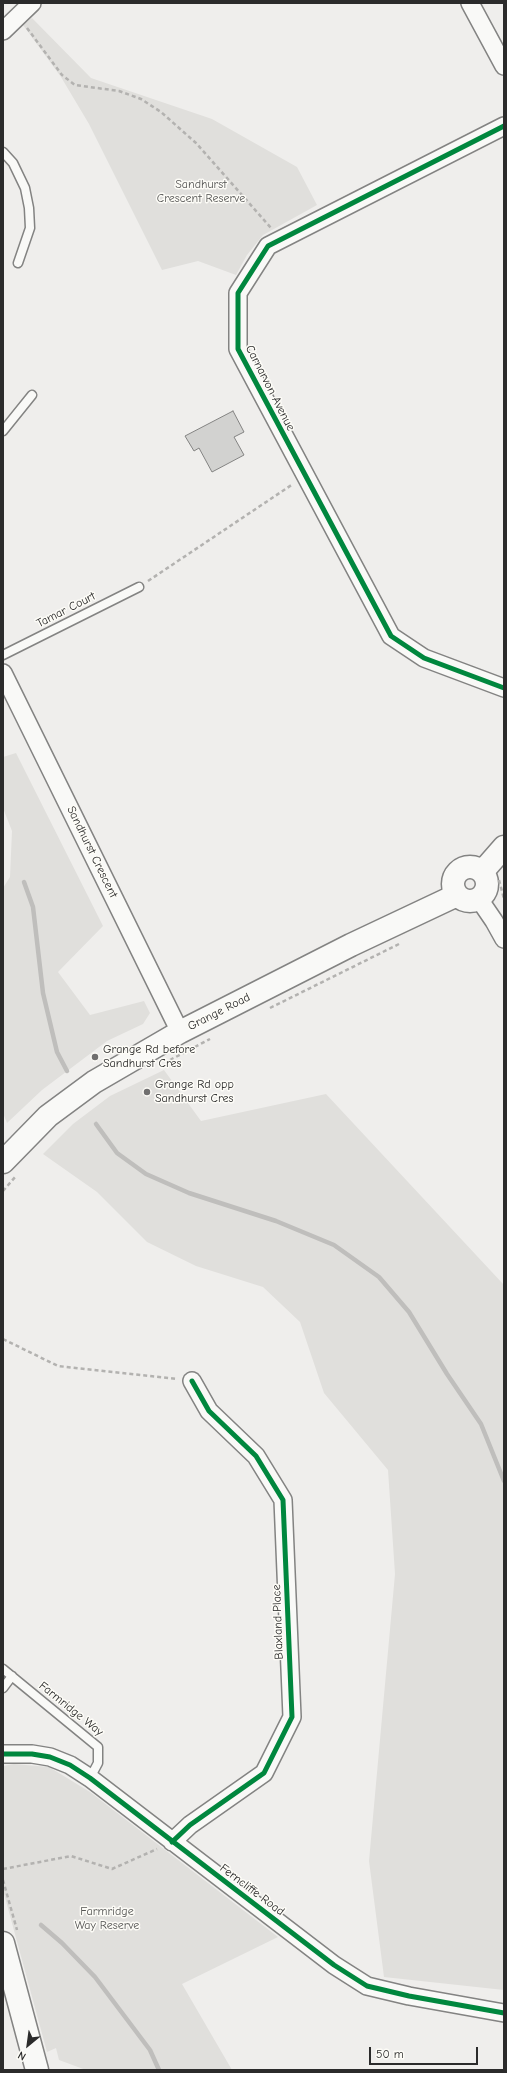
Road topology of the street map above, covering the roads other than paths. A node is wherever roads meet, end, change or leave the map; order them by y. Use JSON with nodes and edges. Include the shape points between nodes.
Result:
{"nodes":[{"id":1,"x":32,"y":3,"type":"edge"},
{"id":2,"x":470,"y":3,"type":"edge"},
{"id":3,"x":3,"y":31,"type":"edge"},
{"id":4,"x":504,"y":66,"type":"edge"},
{"id":5,"x":504,"y":126,"type":"edge"},
{"id":6,"x":3,"y":152,"type":"edge"},
{"id":7,"x":18,"y":263,"type":"dead end"},
{"id":8,"x":32,"y":395,"type":"dead end"},
{"id":9,"x":3,"y":431,"type":"edge"},
{"id":10,"x":139,"y":587,"type":"road end"},
{"id":11,"x":3,"y":656,"type":"edge"},
{"id":12,"x":3,"y":673,"type":"edge"},
{"id":13,"x":504,"y":688,"type":"edge"},
{"id":14,"x":504,"y":847,"type":"edge"},
{"id":15,"x":492,"y":874,"type":"junction"},
{"id":16,"x":457,"y":895,"type":"junction"},
{"id":17,"x":479,"y":899,"type":"junction"},
{"id":18,"x":504,"y":939,"type":"edge"},
{"id":19,"x":180,"y":1032,"type":"junction"},
{"id":20,"x":12,"y":1167,"type":"edge"},
{"id":21,"x":192,"y":1381,"type":"road end"},
{"id":22,"x":3,"y":1669,"type":"edge"},
{"id":23,"x":12,"y":1676,"type":"junction"},
{"id":24,"x":3,"y":1688,"type":"edge"},
{"id":25,"x":3,"y":1754,"type":"edge"},
{"id":26,"x":90,"y":1778,"type":"junction"},
{"id":27,"x":172,"y":1842,"type":"junction"},
{"id":28,"x":3,"y":1943,"type":"edge"},
{"id":29,"x":504,"y":2012,"type":"edge"},
{"id":30,"x":37,"y":2070,"type":"edge"}],
"edges":[{"from":1,"to":3,"type":"street"},
{"from":2,"to":4,"type":"street"},
{"from":5,"to":13,"type":"street","name":"Carnarvon Avenue","via":[[268,246],[238,293],[238,349],[390,636],[424,658]]},
{"from":6,"to":7,"type":"lane","via":[[13,163],[25,188],[29,208],[30,228]]},
{"from":8,"to":9,"type":"lane"},
{"from":10,"to":11,"type":"lane","name":"Tamar Court"},
{"from":12,"to":19,"type":"street","name":"Sandhurst Crescent"},
{"from":14,"to":15,"type":"street"},
{"from":15,"to":16,"type":"street","via":[[471,866],[459,871],[453,883]]},
{"from":15,"to":17,"type":"street","via":[[486,876],[486,893]]},
{"from":16,"to":17,"type":"street","via":[[469,902]]},
{"from":16,"to":19,"type":"street","name":"Grange Road","via":[[351,945]]},
{"from":17,"to":18,"type":"street"},
{"from":19,"to":20,"type":"street","name":"Grange Road","via":[[94,1082],[48,1116]]},
{"from":21,"to":27,"type":"street","name":"Blaxland Place","via":[[209,1411],[256,1456],[283,1500],[292,1717],[264,1773],[190,1825]]},
{"from":22,"to":23,"type":"lane","name":"Farmridge Way"},
{"from":23,"to":24,"type":"lane"},
{"from":23,"to":26,"type":"lane","name":"Farmridge Way","via":[[98,1747],[98,1763]]},
{"from":25,"to":26,"type":"street","name":"Ferncliffe Road","via":[[50,1757]]},
{"from":26,"to":27,"type":"street","name":"Ferncliffe Road"},
{"from":27,"to":29,"type":"street","name":"Ferncliffe Road","via":[[334,1965],[367,1986]]},
{"from":28,"to":30,"type":"street"}]}
